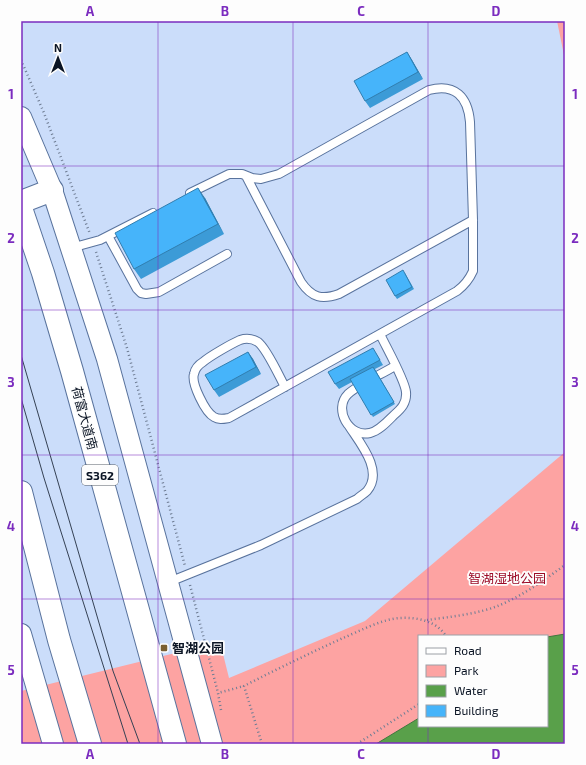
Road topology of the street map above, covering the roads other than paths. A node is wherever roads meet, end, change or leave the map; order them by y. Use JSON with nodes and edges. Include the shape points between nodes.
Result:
{"nodes":[{"id":1,"x":21,"y":117,"type":"edge"},
{"id":2,"x":246,"y":176,"type":"junction"},
{"id":3,"x":52,"y":190,"type":"junction"},
{"id":4,"x":186,"y":195,"type":"edge"},
{"id":5,"x":21,"y":202,"type":"edge"},
{"id":6,"x":21,"y":208,"type":"edge"},
{"id":7,"x":158,"y":210,"type":"edge"},
{"id":8,"x":473,"y":220,"type":"junction"},
{"id":9,"x":108,"y":236,"type":"junction"},
{"id":10,"x":71,"y":248,"type":"junction"},
{"id":11,"x":227,"y":254,"type":"dead end"},
{"id":12,"x":380,"y":334,"type":"junction"},
{"id":13,"x":395,"y":366,"type":"junction"},
{"id":14,"x":285,"y":387,"type":"junction"},
{"id":15,"x":349,"y":426,"type":"junction"},
{"id":16,"x":21,"y":492,"type":"edge"},
{"id":17,"x":168,"y":582,"type":"junction"},
{"id":18,"x":21,"y":634,"type":"edge"},
{"id":19,"x":53,"y":744,"type":"edge"},
{"id":20,"x":90,"y":744,"type":"edge"},
{"id":21,"x":175,"y":744,"type":"edge"},
{"id":22,"x":212,"y":744,"type":"edge"}],
"edges":[{"from":1,"to":3,"type":"street"},
{"from":2,"to":4,"type":"lane","via":[[229,174]]},
{"from":2,"to":8,"type":"lane","via":[[301,282],[314,296],[339,294]]},
{"from":2,"to":8,"type":"lane","via":[[261,179],[279,174],[429,90],[446,88],[462,97],[469,112]]},
{"from":3,"to":5,"type":"main road"},
{"from":3,"to":10,"type":"street"},
{"from":6,"to":21,"type":"main road","name":"荷富大道南","number":"S362","via":[[72,371]]},
{"from":7,"to":9,"type":"lane"},
{"from":8,"to":12,"type":"lane","via":[[473,271],[470,279],[457,291]]},
{"from":9,"to":10,"type":"lane"},
{"from":9,"to":11,"type":"lane","via":[[136,289],[146,294],[159,292]]},
{"from":10,"to":17,"type":"street","via":[[108,359]]},
{"from":12,"to":13,"type":"lane"},
{"from":12,"to":14,"type":"lane"},
{"from":13,"to":15,"type":"lane","via":[[348,395],[342,410]]},
{"from":13,"to":15,"type":"lane","via":[[405,386],[405,402],[402,409],[371,433],[355,432]]},
{"from":14,"to":14,"type":"lane","via":[[221,420],[206,410],[194,385],[193,376],[196,367],[203,362],[241,340],[250,339],[258,342],[264,349]]},
{"from":15,"to":17,"type":"lane","via":[[373,473],[367,491],[261,545]]},
{"from":16,"to":20,"type":"main road","via":[[59,640]]},
{"from":17,"to":22,"type":"street","via":[[213,715]]},
{"from":18,"to":19,"type":"street"}]}
